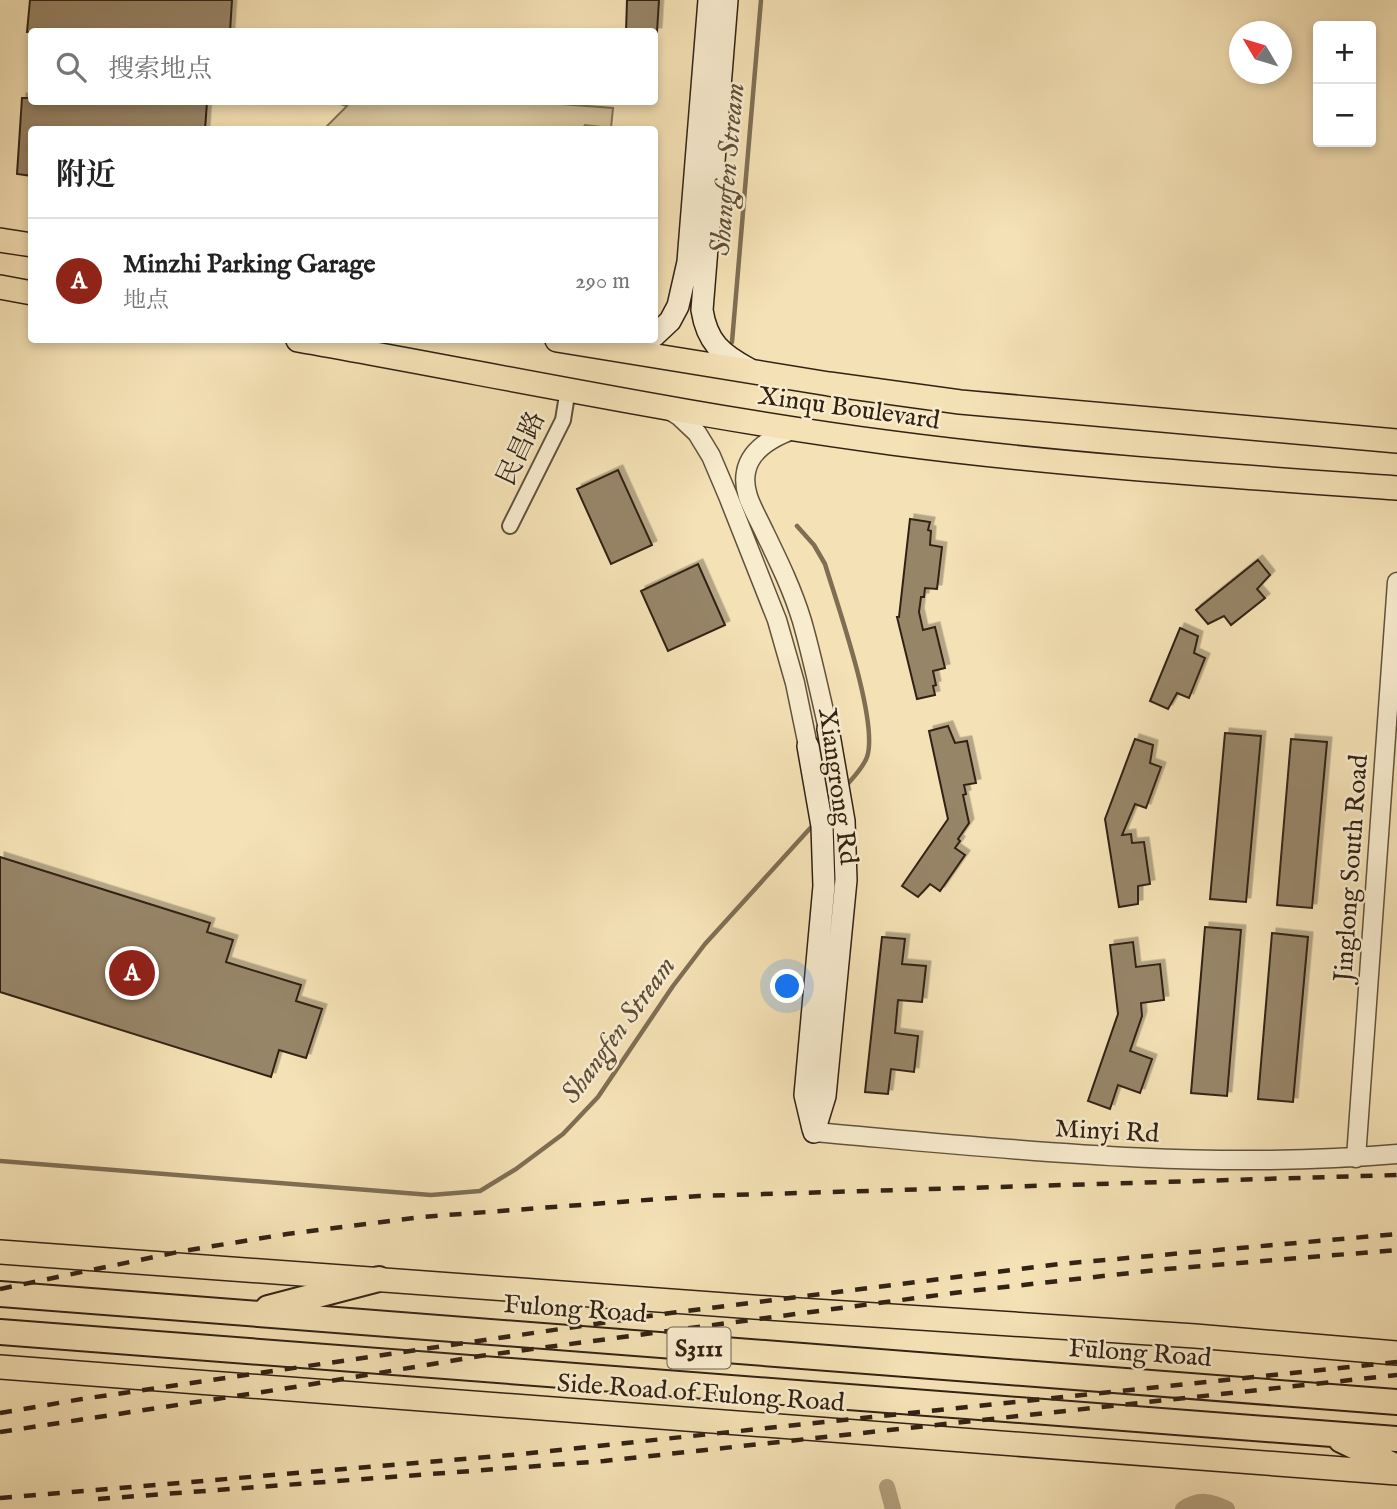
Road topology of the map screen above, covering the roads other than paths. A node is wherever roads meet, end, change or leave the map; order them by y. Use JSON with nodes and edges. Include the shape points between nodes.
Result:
{"nodes":[{"id":1,"x":709,"y":0,"type":"edge"},
{"id":2,"x":727,"y":0,"type":"edge"},
{"id":3,"x":2,"y":239,"type":"edge"},
{"id":4,"x":28,"y":244,"type":"edge"},
{"id":5,"x":0,"y":287,"type":"edge"},
{"id":6,"x":28,"y":292,"type":"edge"},
{"id":7,"x":658,"y":332,"type":"edge"},
{"id":8,"x":315,"y":343,"type":"edge"},
{"id":9,"x":576,"y":343,"type":"edge"},
{"id":10,"x":640,"y":343,"type":"edge"},
{"id":11,"x":622,"y":350,"type":"junction"},
{"id":12,"x":753,"y":372,"type":"junction"},
{"id":13,"x":568,"y":389,"type":"junction"},
{"id":14,"x":663,"y":406,"type":"junction"},
{"id":15,"x":795,"y":429,"type":"junction"},
{"id":16,"x":1397,"y":441,"type":"edge"},
{"id":17,"x":1397,"y":488,"type":"edge"},
{"id":18,"x":510,"y":526,"type":"dead end"},
{"id":19,"x":1397,"y":582,"type":"edge"},
{"id":20,"x":828,"y":729,"type":"joint"},
{"id":21,"x":808,"y":746,"type":"joint"},
{"id":22,"x":814,"y":1132,"type":"junction"},
{"id":23,"x":1397,"y":1154,"type":"edge"},
{"id":24,"x":1356,"y":1157,"type":"junction"},
{"id":25,"x":0,"y":1252,"type":"edge"},
{"id":26,"x":379,"y":1279,"type":"junction"},
{"id":27,"x":0,"y":1294,"type":"edge"},
{"id":28,"x":249,"y":1313,"type":"junction"},
{"id":29,"x":0,"y":1332,"type":"edge"},
{"id":30,"x":1397,"y":1353,"type":"edge"},
{"id":31,"x":0,"y":1367,"type":"edge"},
{"id":32,"x":1397,"y":1402,"type":"edge"},
{"id":33,"x":1328,"y":1434,"type":"junction"},
{"id":34,"x":1397,"y":1439,"type":"edge"},
{"id":35,"x":1397,"y":1467,"type":"edge"},
{"id":36,"x":1397,"y":1473,"type":"edge"}],
"edges":[{"from":1,"to":7,"type":"main road","via":[[685,279],[678,306]]},
{"from":2,"to":12,"type":"main road","via":[[702,310],[704,326],[719,349]]},
{"from":3,"to":4,"type":"main road"},
{"from":5,"to":6,"type":"main road"},
{"from":8,"to":13,"type":"main road","name":"Xinqu Boulevard"},
{"from":9,"to":11,"type":"main road","name":"Xinqu Boulevard"},
{"from":10,"to":11,"type":"main road"},
{"from":11,"to":12,"type":"main road","name":"Xinqu Boulevard"},
{"from":12,"to":16,"type":"main road","name":"Xinqu Boulevard","via":[[960,402]]},
{"from":13,"to":14,"type":"main road","name":"Xinqu Boulevard"},
{"from":13,"to":18,"type":"street","name":"民昌路","via":[[563,420]]},
{"from":14,"to":15,"type":"main road","name":"Xinqu Boulevard"},
{"from":14,"to":21,"type":"street","name":"Xiangrong Rd","via":[[697,433],[728,496],[777,620]]},
{"from":15,"to":17,"type":"main road","name":"Xinqu Boulevard","via":[[1017,458]]},
{"from":15,"to":20,"type":"street","name":"Xiangrong Rd","via":[[777,435],[754,455],[745,484],[801,619]]},
{"from":19,"to":24,"type":"street","name":"Jinglong South Road"},
{"from":20,"to":22,"type":"main road","name":"Xiangrong Rd","via":[[844,821],[846,880],[825,1096]]},
{"from":21,"to":22,"type":"main road","name":"Xiangrong Rd","via":[[824,849],[805,1095]]},
{"from":22,"to":24,"type":"street","name":"Minyi Rd","via":[[1166,1160]]},
{"from":23,"to":24,"type":"street","name":"Minyi Rd"},
{"from":25,"to":26,"type":"main road"},
{"from":26,"to":28,"type":"highway"},
{"from":26,"to":30,"type":"main road"},
{"from":27,"to":28,"type":"highway","name":"Fulong Road","number":"S3111"},
{"from":28,"to":32,"type":"highway","name":"Fulong Road","number":"S3111"},
{"from":29,"to":33,"type":"highway","number":"S3111"},
{"from":31,"to":36,"type":"main road","name":"Side Road of Fulong Road"},
{"from":33,"to":34,"type":"highway","number":"S3111"},
{"from":33,"to":35,"type":"highway"}]}
